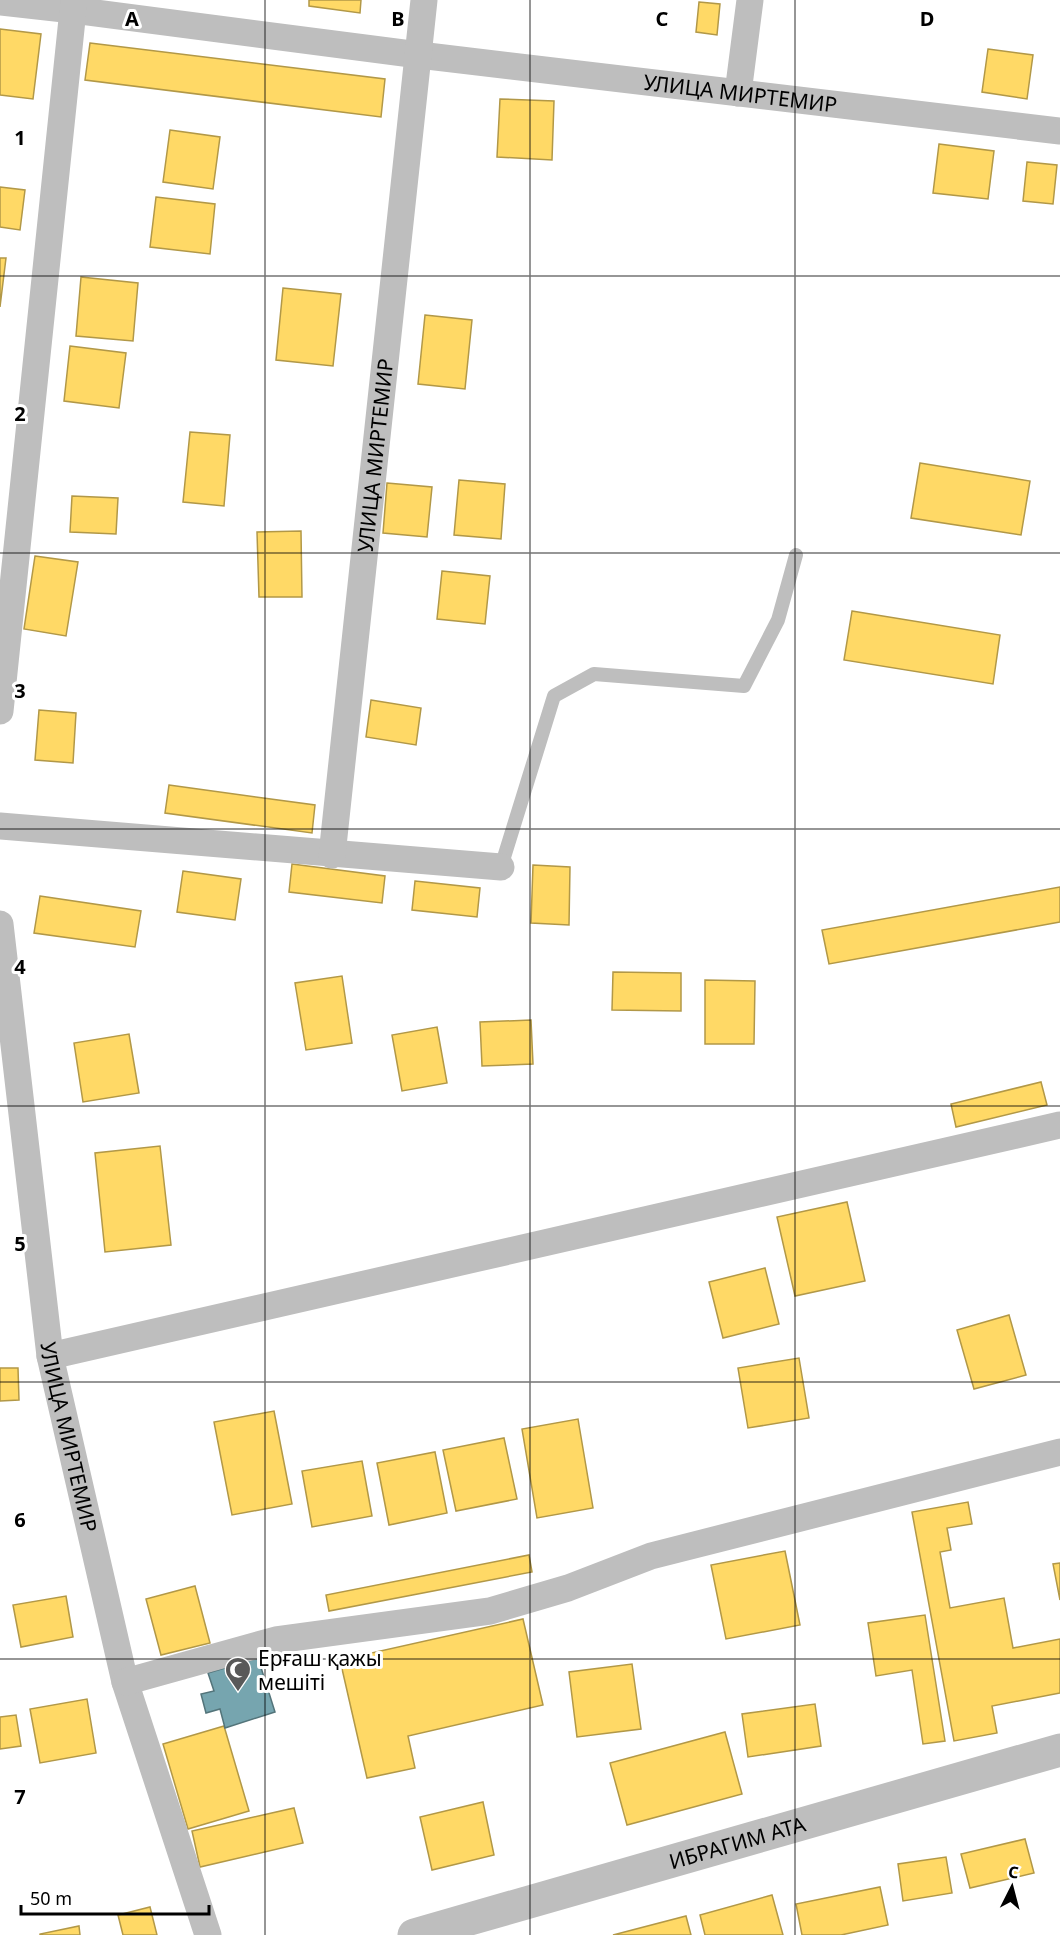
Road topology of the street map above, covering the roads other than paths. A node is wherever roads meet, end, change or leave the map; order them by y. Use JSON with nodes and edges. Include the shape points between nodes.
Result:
{"nodes":[{"id":1,"x":424,"y":0,"type":"edge"},
{"id":2,"x":750,"y":0,"type":"edge"},
{"id":3,"x":0,"y":2,"type":"edge"},
{"id":4,"x":74,"y":5,"type":"edge"},
{"id":5,"x":419,"y":55,"type":"junction"},
{"id":6,"x":738,"y":93,"type":"junction"},
{"id":7,"x":1060,"y":131,"type":"edge"},
{"id":8,"x":796,"y":555,"type":"dead end"},
{"id":9,"x":0,"y":711,"type":"edge"},
{"id":10,"x":0,"y":826,"type":"edge"},
{"id":11,"x":332,"y":855,"type":"junction"},
{"id":12,"x":501,"y":867,"type":"joint"},
{"id":13,"x":0,"y":924,"type":"edge"},
{"id":14,"x":1060,"y":1125,"type":"edge"},
{"id":15,"x":50,"y":1356,"type":"junction"},
{"id":16,"x":1060,"y":1452,"type":"edge"},
{"id":17,"x":125,"y":1682,"type":"junction"},
{"id":18,"x":1060,"y":1750,"type":"edge"},
{"id":19,"x":208,"y":1935,"type":"edge"},
{"id":20,"x":414,"y":1935,"type":"edge"}],
"edges":[{"from":1,"to":5,"type":"street","name":"УЛИЦА МИРТЕМИР"},
{"from":2,"to":6,"type":"street"},
{"from":3,"to":4,"type":"street","name":"УЛИЦА МИРТЕМИР"},
{"from":4,"to":5,"type":"street","name":"УЛИЦА МИРТЕМИР"},
{"from":4,"to":9,"type":"street"},
{"from":5,"to":6,"type":"street","name":"УЛИЦА МИРТЕМИР"},
{"from":5,"to":11,"type":"street","name":"УЛИЦА МИРТЕМИР"},
{"from":6,"to":7,"type":"street","name":"УЛИЦА МИРТЕМИР"},
{"from":8,"to":12,"type":"lane","via":[[778,620],[744,686],[594,674],[554,696]]},
{"from":10,"to":11,"type":"street"},
{"from":11,"to":12,"type":"street"},
{"from":13,"to":15,"type":"street","name":"УЛИЦА МИРТЕМИР"},
{"from":14,"to":15,"type":"street"},
{"from":15,"to":17,"type":"street","name":"УЛИЦА МИРТЕМИР"},
{"from":16,"to":17,"type":"street","via":[[651,1556],[568,1588],[490,1611],[276,1640]]},
{"from":17,"to":19,"type":"street","name":"УЛИЦА МИРТЕМИР"},
{"from":18,"to":20,"type":"street","name":"ИБРАГИМ АТА"}]}
